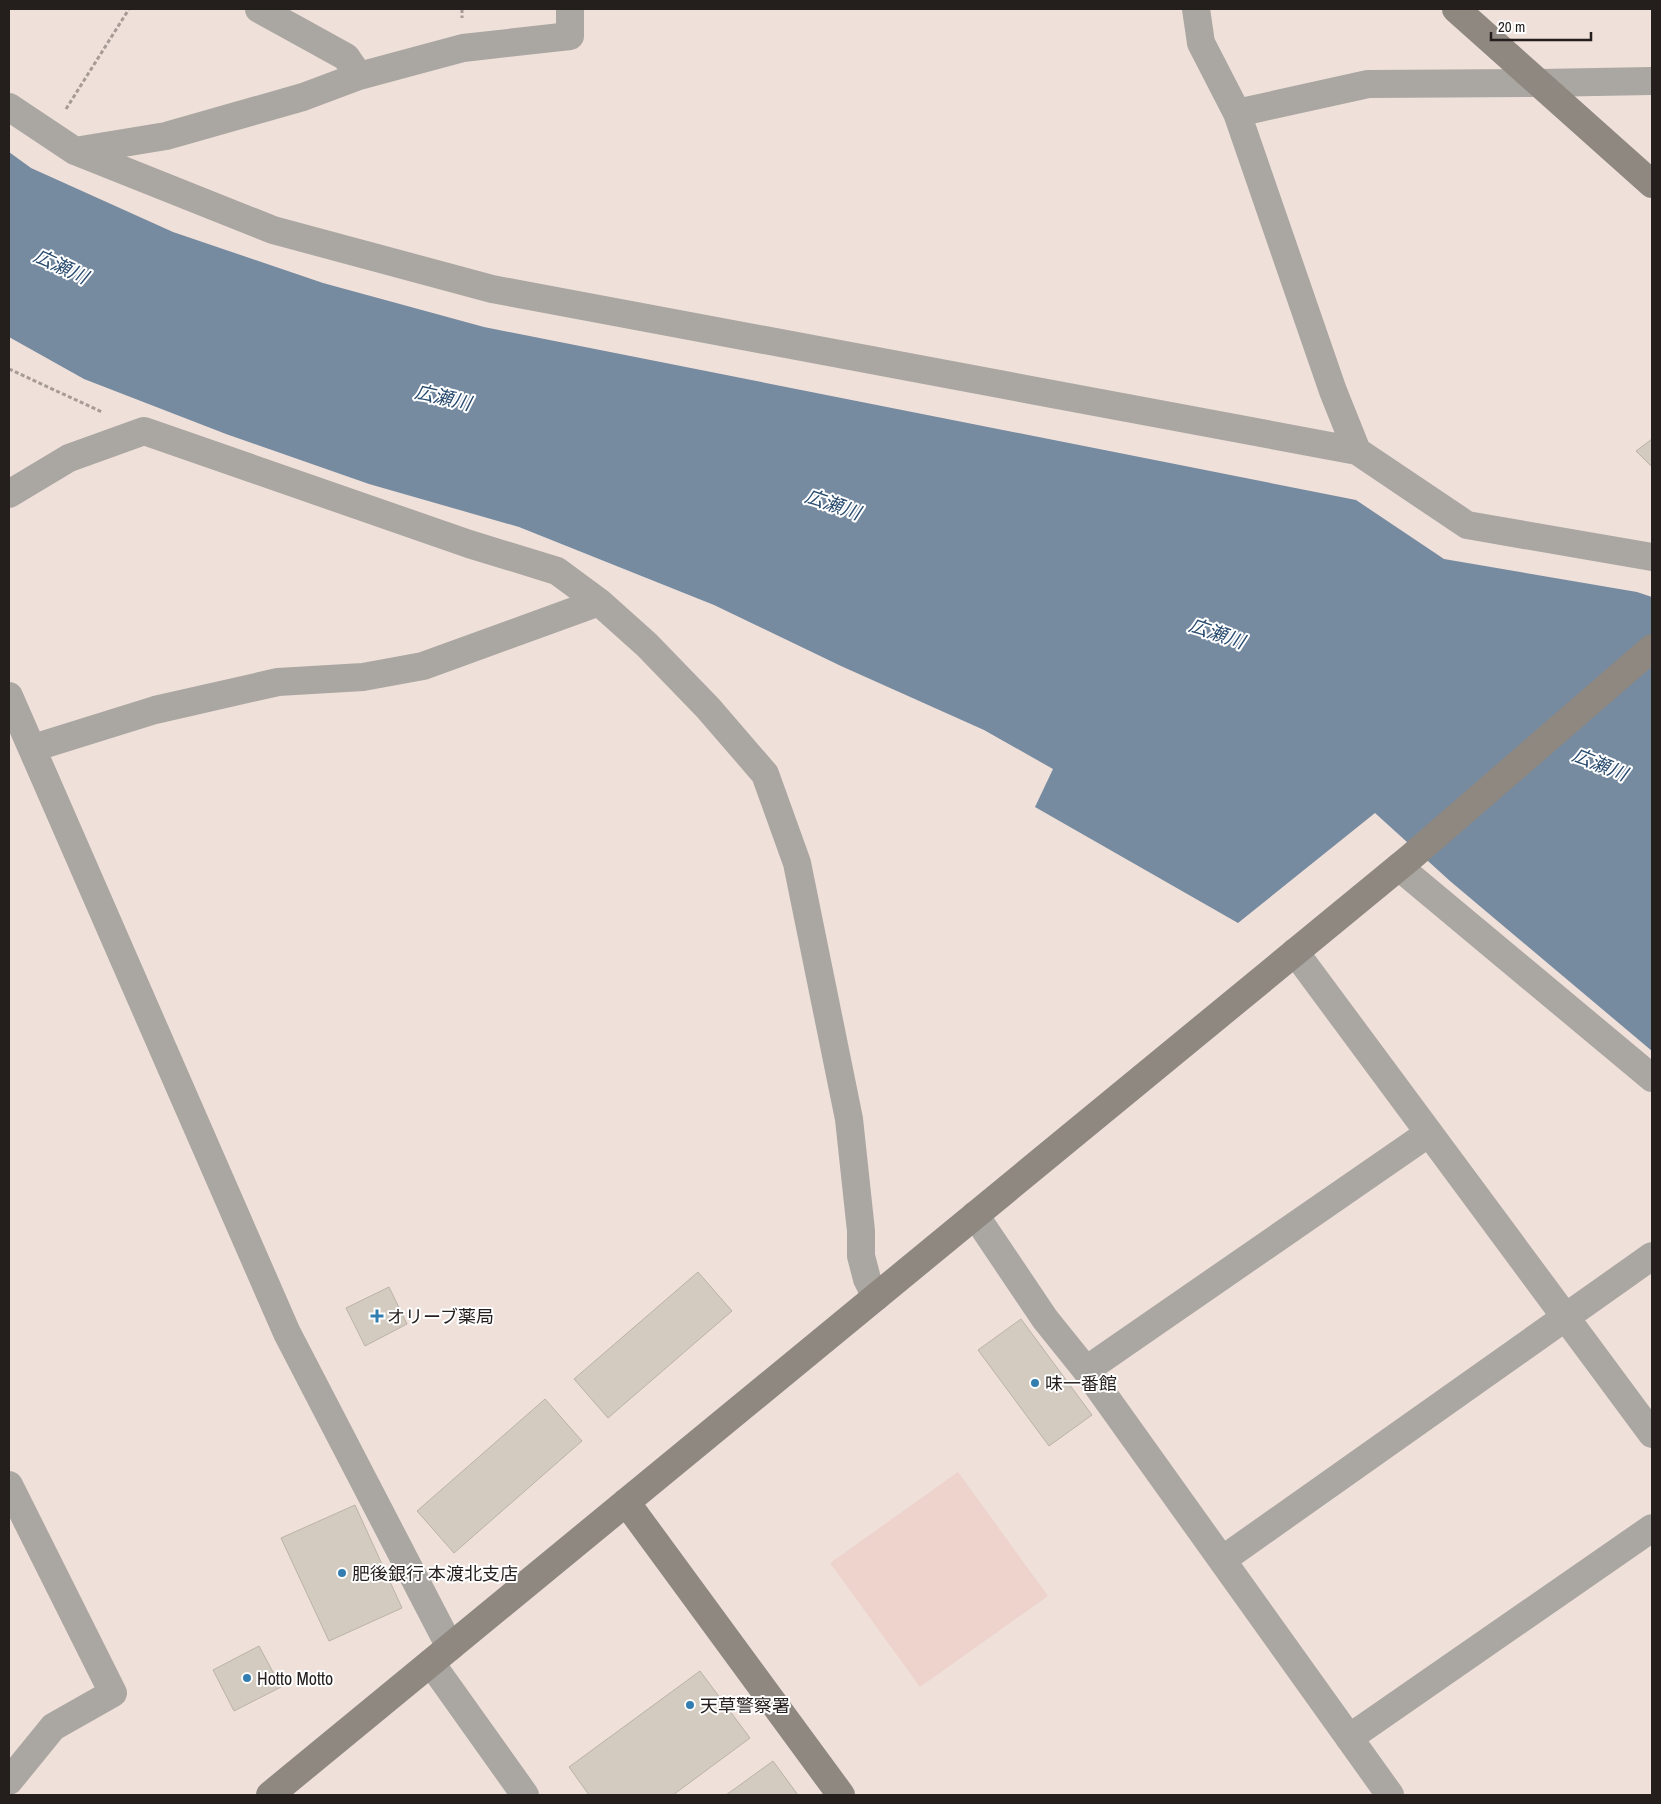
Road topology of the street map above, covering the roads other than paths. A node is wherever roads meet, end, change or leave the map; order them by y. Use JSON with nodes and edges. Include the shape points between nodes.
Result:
{"nodes":[{"id":1,"x":259,"y":9,"type":"edge"},
{"id":2,"x":570,"y":9,"type":"edge"},
{"id":3,"x":1196,"y":9,"type":"edge"},
{"id":4,"x":1456,"y":9,"type":"edge"},
{"id":5,"x":358,"y":76,"type":"junction"},
{"id":6,"x":1652,"y":81,"type":"edge"},
{"id":7,"x":1540,"y":84,"type":"junction"},
{"id":8,"x":9,"y":108,"type":"edge"},
{"id":9,"x":1237,"y":113,"type":"junction"},
{"id":10,"x":75,"y":151,"type":"junction"},
{"id":11,"x":1652,"y":184,"type":"edge"},
{"id":12,"x":1357,"y":451,"type":"junction"},
{"id":13,"x":9,"y":494,"type":"edge"},
{"id":14,"x":1652,"y":557,"type":"edge"},
{"id":15,"x":599,"y":602,"type":"junction"},
{"id":16,"x":1652,"y":648,"type":"edge"},
{"id":17,"x":9,"y":696,"type":"edge"},
{"id":18,"x":33,"y":748,"type":"junction"},
{"id":19,"x":1405,"y":862,"type":"junction"},
{"id":20,"x":1295,"y":952,"type":"junction"},
{"id":21,"x":1652,"y":1078,"type":"edge"},
{"id":22,"x":1429,"y":1133,"type":"junction"},
{"id":23,"x":975,"y":1215,"type":"junction"},
{"id":24,"x":1652,"y":1256,"type":"edge"},
{"id":25,"x":876,"y":1297,"type":"junction"},
{"id":26,"x":1565,"y":1317,"type":"junction"},
{"id":27,"x":1086,"y":1370,"type":"junction"},
{"id":28,"x":1652,"y":1434,"type":"edge"},
{"id":29,"x":9,"y":1485,"type":"edge"},
{"id":30,"x":626,"y":1502,"type":"junction"},
{"id":31,"x":1652,"y":1528,"type":"edge"},
{"id":32,"x":1222,"y":1560,"type":"junction"},
{"id":33,"x":440,"y":1655,"type":"junction"},
{"id":34,"x":1349,"y":1738,"type":"junction"},
{"id":35,"x":9,"y":1781,"type":"edge"},
{"id":36,"x":270,"y":1795,"type":"edge"},
{"id":37,"x":525,"y":1795,"type":"edge"},
{"id":38,"x":841,"y":1795,"type":"edge"},
{"id":39,"x":1390,"y":1795,"type":"edge"}],
"edges":[{"from":1,"to":5,"type":"street","via":[[346,57]]},
{"from":2,"to":5,"type":"street","via":[[570,36],[463,48]]},
{"from":3,"to":9,"type":"street","via":[[1201,43]]},
{"from":4,"to":7,"type":"street"},
{"from":5,"to":10,"type":"street","via":[[304,97],[166,136]]},
{"from":6,"to":7,"type":"street"},
{"from":7,"to":9,"type":"street","via":[[1368,84]]},
{"from":7,"to":11,"type":"street"},
{"from":8,"to":10,"type":"street"},
{"from":9,"to":12,"type":"street","via":[[1333,392]]},
{"from":10,"to":12,"type":"street","via":[[273,230],[492,289]]},
{"from":12,"to":14,"type":"street","via":[[1466,525]]},
{"from":13,"to":15,"type":"street","via":[[69,458],[144,431],[557,571]]},
{"from":15,"to":18,"type":"street","via":[[423,666],[363,677],[278,682],[155,710]]},
{"from":15,"to":25,"type":"street","via":[[647,644],[765,774],[797,863],[849,1119],[862,1231],[860,1256]]},
{"from":16,"to":19,"type":"street"},
{"from":17,"to":18,"type":"street"},
{"from":18,"to":33,"type":"street","via":[[288,1333]]},
{"from":19,"to":20,"type":"street"},
{"from":19,"to":21,"type":"street"},
{"from":20,"to":22,"type":"street"},
{"from":20,"to":23,"type":"street"},
{"from":22,"to":26,"type":"street"},
{"from":22,"to":27,"type":"street"},
{"from":23,"to":25,"type":"street"},
{"from":23,"to":27,"type":"street","via":[[1046,1319]]},
{"from":24,"to":26,"type":"street"},
{"from":25,"to":30,"type":"street"},
{"from":26,"to":28,"type":"street"},
{"from":26,"to":32,"type":"street"},
{"from":27,"to":32,"type":"street"},
{"from":29,"to":35,"type":"street","via":[[113,1693],[53,1727]]},
{"from":30,"to":33,"type":"street"},
{"from":30,"to":38,"type":"street"},
{"from":31,"to":34,"type":"street"},
{"from":32,"to":34,"type":"street"},
{"from":33,"to":36,"type":"street"},
{"from":33,"to":37,"type":"street"},
{"from":34,"to":39,"type":"street"}]}
